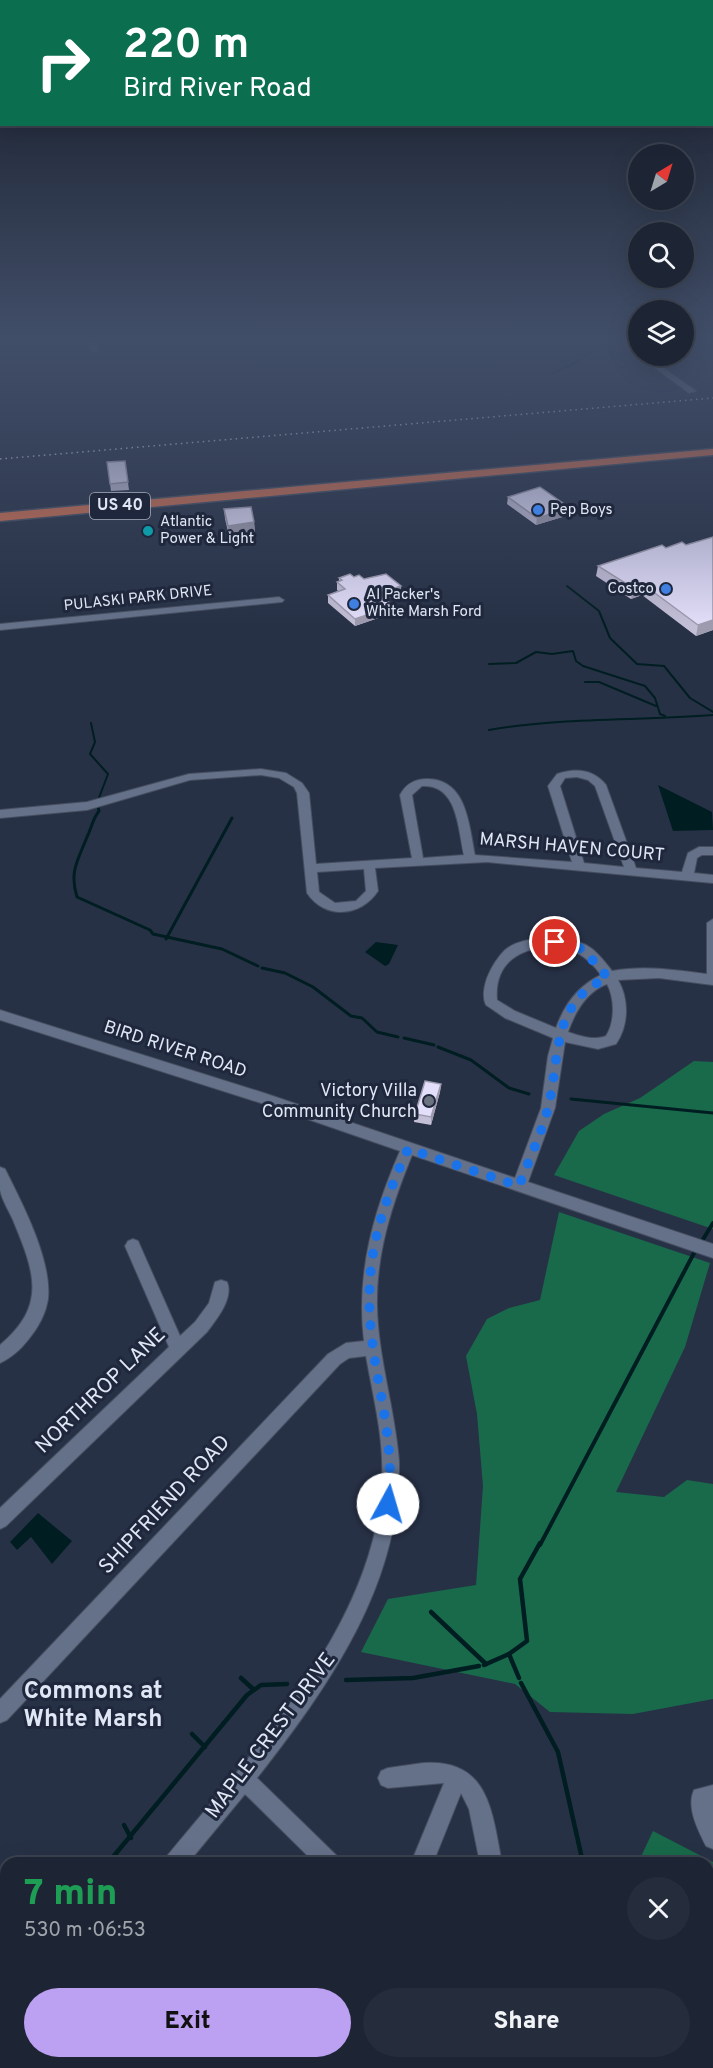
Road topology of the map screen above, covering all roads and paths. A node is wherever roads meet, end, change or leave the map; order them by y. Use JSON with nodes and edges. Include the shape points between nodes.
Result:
{"nodes":[{"id":1,"x":713,"y":452,"type":"edge"},
{"id":2,"x":713,"y":459,"type":"edge"},
{"id":3,"x":0,"y":517,"type":"edge"},
{"id":4,"x":0,"y":524,"type":"edge"},
{"id":5,"x":279,"y":600,"type":"dead end"},
{"id":6,"x":0,"y":627,"type":"edge"},
{"id":7,"x":0,"y":814,"type":"edge"},
{"id":8,"x":713,"y":851,"type":"edge"},
{"id":9,"x":470,"y":858,"type":"junction"},
{"id":10,"x":418,"y":861,"type":"junction"},
{"id":11,"x":369,"y":864,"type":"junction"},
{"id":12,"x":579,"y":866,"type":"junction"},
{"id":13,"x":311,"y":868,"type":"junction"},
{"id":14,"x":631,"y":870,"type":"junction"},
{"id":15,"x":687,"y":876,"type":"junction"},
{"id":16,"x":713,"y":879,"type":"edge"},
{"id":17,"x":712,"y":922,"type":"edge"},
{"id":18,"x":713,"y":975,"type":"edge"},
{"id":19,"x":608,"y":978,"type":"junction"},
{"id":20,"x":713,"y":980,"type":"edge"},
{"id":21,"x":0,"y":1015,"type":"edge"},
{"id":22,"x":561,"y":1034,"type":"junction"},
{"id":23,"x":408,"y":1149,"type":"junction"},
{"id":24,"x":0,"y":1173,"type":"edge"},
{"id":25,"x":519,"y":1186,"type":"junction"},
{"id":26,"x":133,"y":1246,"type":"dead end"},
{"id":27,"x":713,"y":1251,"type":"edge"},
{"id":28,"x":220,"y":1287,"type":"dead end"},
{"id":29,"x":177,"y":1348,"type":"junction"},
{"id":30,"x":374,"y":1348,"type":"junction"},
{"id":31,"x":0,"y":1355,"type":"edge"},
{"id":32,"x":0,"y":1520,"type":"edge"},
{"id":33,"x":0,"y":1713,"type":"edge"},
{"id":34,"x":457,"y":1777,"type":"junction"},
{"id":35,"x":243,"y":1778,"type":"junction"},
{"id":36,"x":388,"y":1778,"type":"dead end"},
{"id":37,"x":707,"y":1796,"type":"edge"},
{"id":38,"x":713,"y":1839,"type":"edge"},
{"id":39,"x":179,"y":1857,"type":"edge"},
{"id":40,"x":324,"y":1857,"type":"edge"},
{"id":41,"x":424,"y":1857,"type":"edge"},
{"id":42,"x":490,"y":1857,"type":"edge"}],
"edges":[{"from":1,"to":3,"type":"highway","number":"US 40"},
{"from":2,"to":4,"type":"highway","number":"US 40"},
{"from":5,"to":6,"type":"street","name":"PULASKI PARK DRIVE"},
{"from":7,"to":13,"type":"street","via":[[87,806],[189,777],[272,772],[291,779],[302,792]]},
{"from":8,"to":15,"type":"street","name":"MARSH HAVEN COURT","via":[[703,850],[692,856]]},
{"from":9,"to":10,"type":"street","name":"MARSH HAVEN COURT"},
{"from":9,"to":10,"type":"street","via":[[454,792],[443,784],[428,782],[413,786],[406,795]]},
{"from":9,"to":12,"type":"street","name":"MARSH HAVEN COURT"},
{"from":10,"to":11,"type":"street","name":"MARSH HAVEN COURT"},
{"from":11,"to":13,"type":"street","name":"MARSH HAVEN COURT"},
{"from":11,"to":13,"type":"street","via":[[370,894],[361,904],[345,908],[329,906],[316,898]]},
{"from":12,"to":14,"type":"street","name":"MARSH HAVEN COURT"},
{"from":12,"to":14,"type":"street","via":[[554,786],[558,778],[573,773],[591,777],[600,784]]},
{"from":14,"to":15,"type":"street","name":"MARSH HAVEN COURT"},
{"from":15,"to":16,"type":"street","name":"MARSH HAVEN COURT"},
{"from":17,"to":18,"type":"street"},
{"from":19,"to":20,"type":"street","via":[[653,971]]},
{"from":19,"to":22,"type":"street","via":[[579,995]]},
{"from":19,"to":22,"type":"street","via":[[618,997],[616,1035],[596,1044]]},
{"from":19,"to":22,"type":"street","via":[[589,953],[566,943],[528,946],[506,956],[490,990],[491,1002],[507,1014]]},
{"from":21,"to":23,"type":"street","name":"BIRD RIVER ROAD"},
{"from":22,"to":25,"type":"street","via":[[546,1114]]},
{"from":23,"to":25,"type":"street","name":"BIRD RIVER ROAD"},
{"from":23,"to":30,"type":"street","name":"MAPLE CREST DRIVE","via":[[386,1198],[370,1273],[369,1311]]},
{"from":24,"to":31,"type":"street","via":[[36,1268],[40,1298],[27,1328]]},
{"from":25,"to":27,"type":"street","name":"BIRD RIVER ROAD"},
{"from":26,"to":29,"type":"street"},
{"from":28,"to":29,"type":"street","name":"NORTHROP LANE","via":[[220,1298],[210,1315]]},
{"from":29,"to":32,"type":"street","name":"NORTHROP LANE"},
{"from":30,"to":33,"type":"street","name":"SHIPFRIEND ROAD","via":[[346,1351],[334,1359]]},
{"from":30,"to":35,"type":"street","name":"MAPLE CREST DRIVE","via":[[386,1414],[391,1482],[374,1566],[361,1602],[325,1667]]},
{"from":34,"to":36,"type":"street","via":[[442,1773]]},
{"from":34,"to":41,"type":"street"},
{"from":34,"to":42,"type":"street","via":[[476,1800]]},
{"from":35,"to":39,"type":"street","name":"MAPLE CREST DRIVE"},
{"from":35,"to":40,"type":"street"},
{"from":37,"to":38,"type":"street","via":[[706,1824]]}]}
